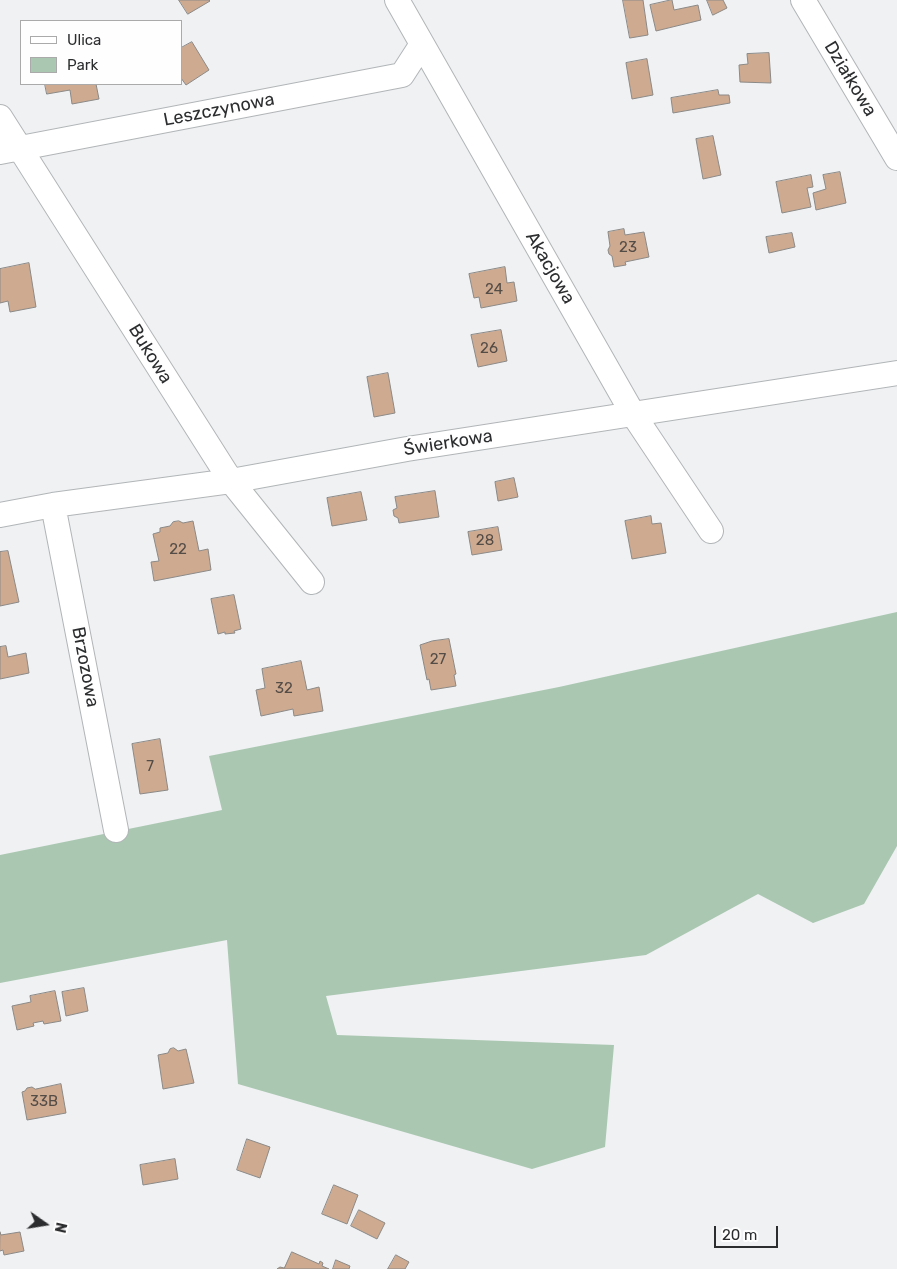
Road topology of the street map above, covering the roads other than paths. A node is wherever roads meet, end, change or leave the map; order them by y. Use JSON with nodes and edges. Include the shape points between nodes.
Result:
{"nodes":[{"id":1,"x":397,"y":0,"type":"edge"},
{"id":2,"x":803,"y":0,"type":"edge"},
{"id":3,"x":422,"y":44,"type":"junction"},
{"id":4,"x":0,"y":118,"type":"edge"},
{"id":5,"x":10,"y":150,"type":"edge"},
{"id":6,"x":897,"y":158,"type":"edge"},
{"id":7,"x":897,"y":373,"type":"edge"},
{"id":8,"x":633,"y":414,"type":"junction"},
{"id":9,"x":231,"y":481,"type":"junction"},
{"id":10,"x":54,"y":505,"type":"junction"},
{"id":11,"x":0,"y":515,"type":"edge"},
{"id":12,"x":711,"y":531,"type":"dead end"},
{"id":13,"x":312,"y":582,"type":"dead end"},
{"id":14,"x":116,"y":830,"type":"dead end"}],
"edges":[{"from":1,"to":3,"type":"street","name":"Akacjowa"},
{"from":2,"to":6,"type":"street","name":"Działkowa"},
{"from":3,"to":5,"type":"street","name":"Leszczynowa","via":[[402,75]]},
{"from":3,"to":8,"type":"street","name":"Akacjowa"},
{"from":4,"to":5,"type":"street","name":"Bukowa"},
{"from":5,"to":9,"type":"street","name":"Bukowa"},
{"from":7,"to":8,"type":"street","name":"Świerkowa"},
{"from":8,"to":9,"type":"street","name":"Świerkowa","via":[[407,449]]},
{"from":8,"to":12,"type":"street","name":"Akacjowa"},
{"from":9,"to":10,"type":"street","name":"Świerkowa"},
{"from":9,"to":13,"type":"street","name":"Bukowa"},
{"from":10,"to":11,"type":"street","name":"Świerkowa"},
{"from":10,"to":14,"type":"street","name":"Brzozowa"}]}
